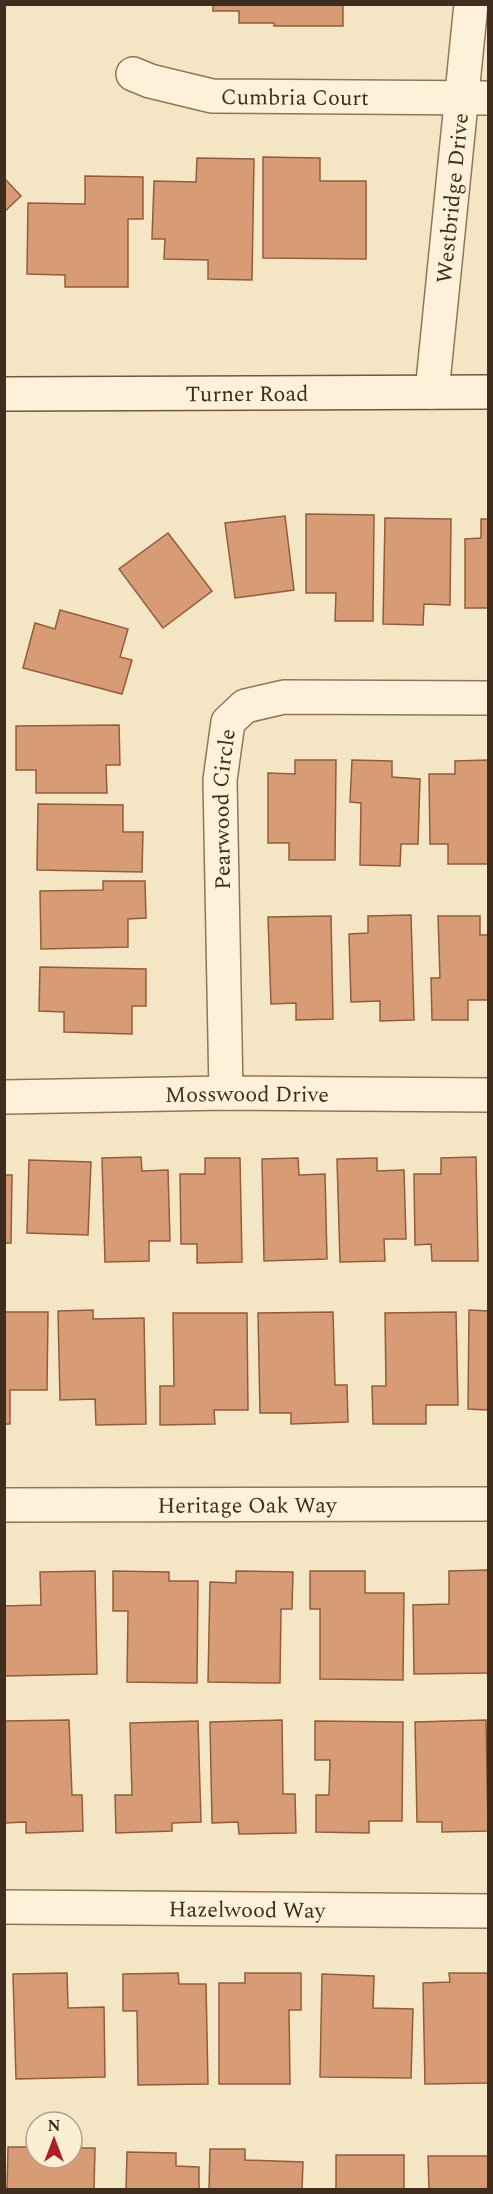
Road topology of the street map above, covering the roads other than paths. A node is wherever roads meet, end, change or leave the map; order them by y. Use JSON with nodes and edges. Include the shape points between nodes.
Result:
{"nodes":[{"id":1,"x":471,"y":4,"type":"edge"},
{"id":2,"x":133,"y":74,"type":"dead end"},
{"id":3,"x":475,"y":98,"type":"edge"},
{"id":4,"x":432,"y":392,"type":"junction"},
{"id":5,"x":489,"y":392,"type":"edge"},
{"id":6,"x":4,"y":394,"type":"edge"},
{"id":7,"x":489,"y":698,"type":"edge"},
{"id":8,"x":226,"y":1093,"type":"junction"},
{"id":9,"x":489,"y":1095,"type":"edge"},
{"id":10,"x":4,"y":1098,"type":"edge"},
{"id":11,"x":489,"y":1504,"type":"edge"},
{"id":12,"x":4,"y":1505,"type":"edge"},
{"id":13,"x":4,"y":1907,"type":"edge"},
{"id":14,"x":489,"y":1911,"type":"edge"}],
"edges":[{"from":1,"to":3,"type":"street","name":"Westbridge Drive"},
{"from":2,"to":3,"type":"street","name":"Cumbria Court","via":[[212,96]]},
{"from":3,"to":4,"type":"street","name":"Westbridge Drive"},
{"from":4,"to":5,"type":"street","name":"Turner Road"},
{"from":4,"to":6,"type":"street","name":"Turner Road"},
{"from":7,"to":8,"type":"street","name":"Pearwood Circle","via":[[284,697],[244,706],[228,722],[220,780]]},
{"from":8,"to":9,"type":"street","name":"Mosswood Drive"},
{"from":8,"to":10,"type":"street","name":"Mosswood Drive"},
{"from":11,"to":12,"type":"street","name":"Heritage Oak Way"},
{"from":13,"to":14,"type":"street","name":"Hazelwood Way"}]}
